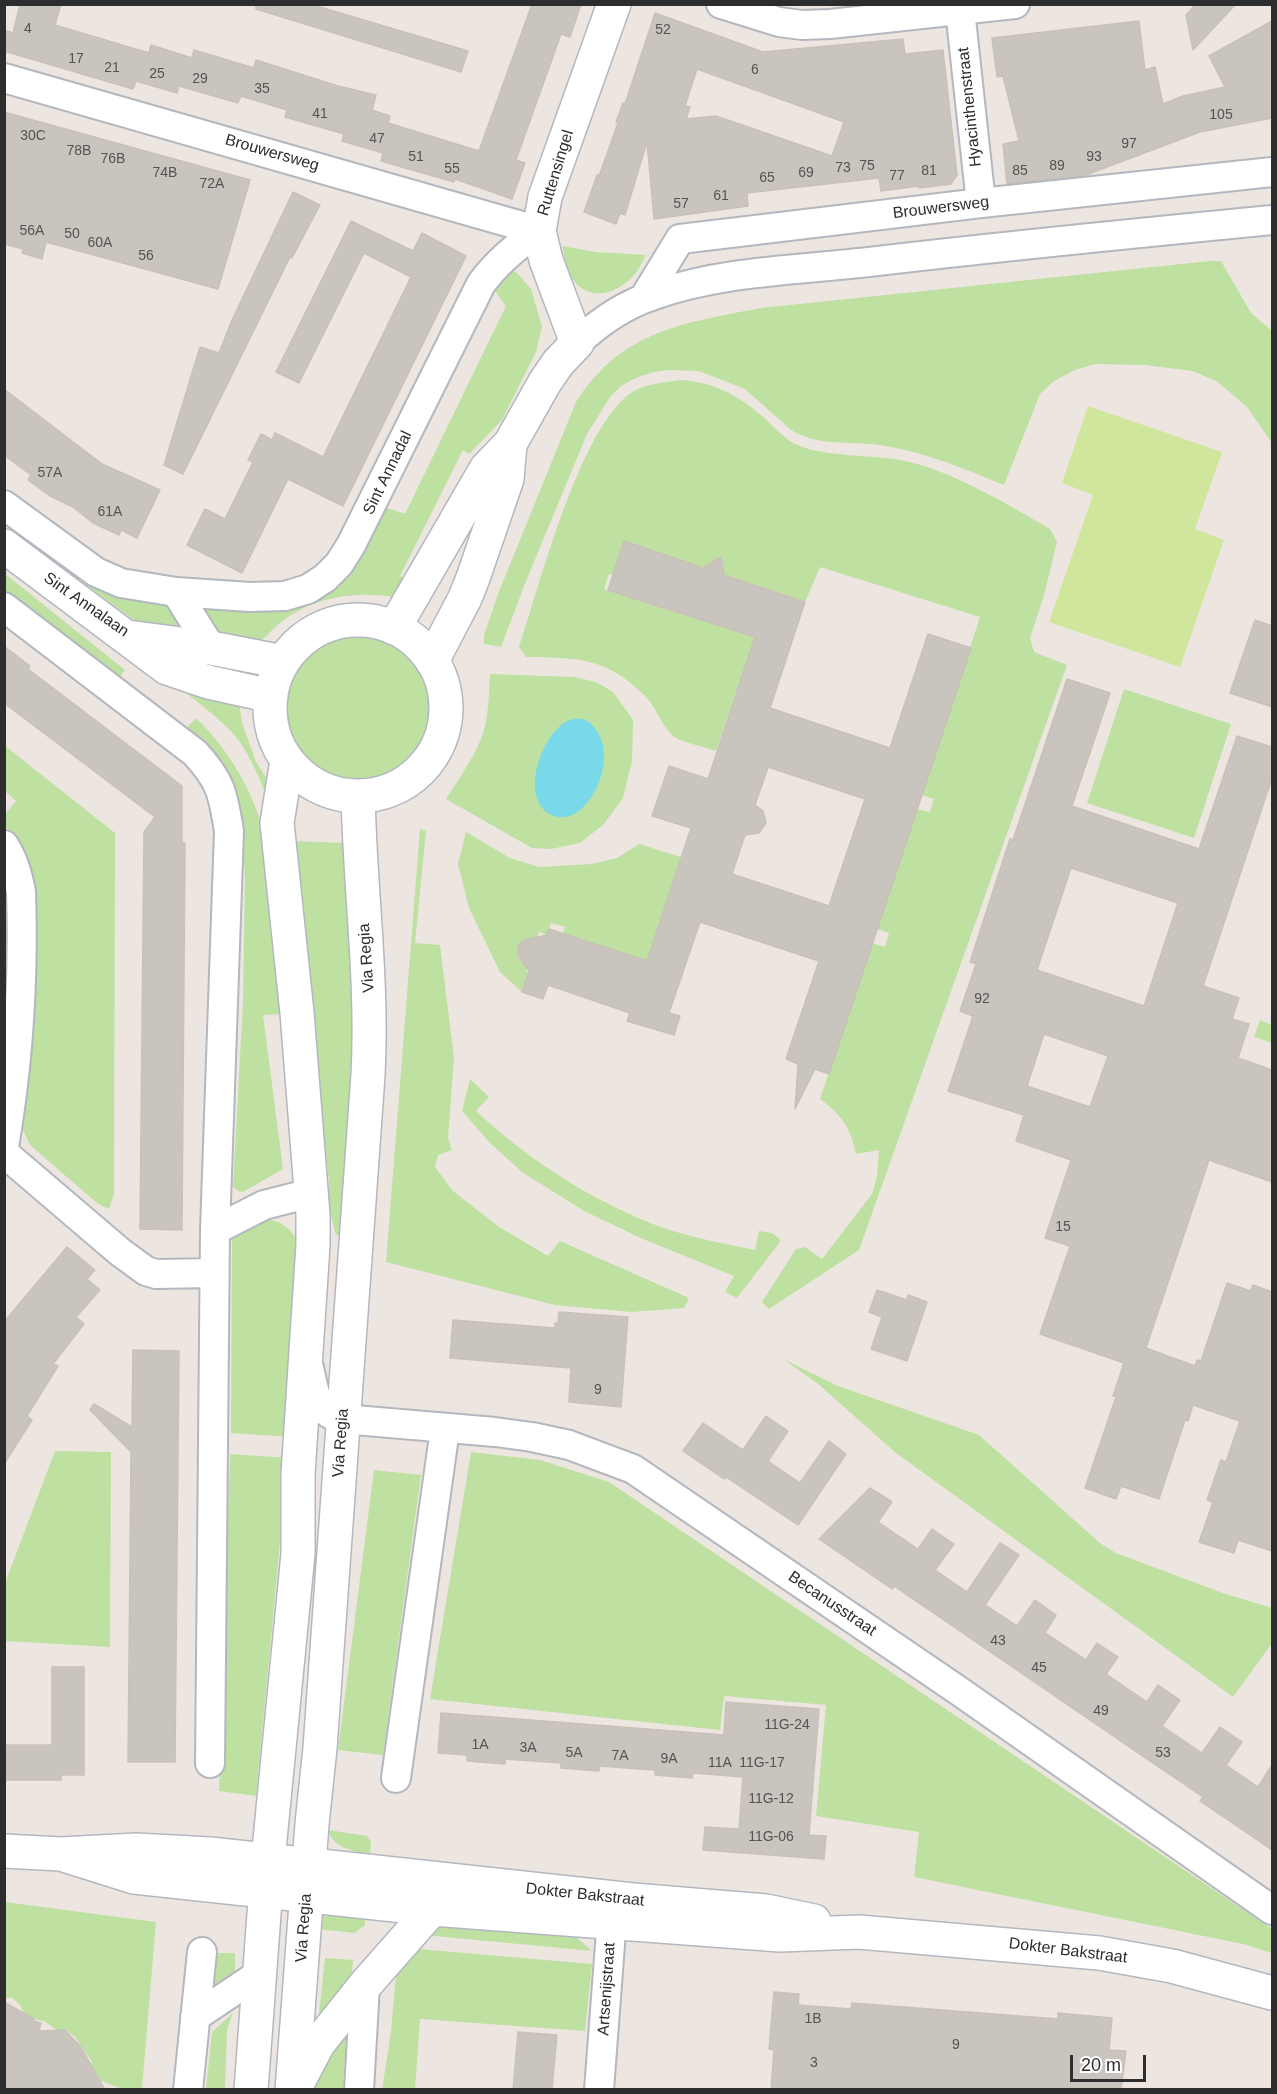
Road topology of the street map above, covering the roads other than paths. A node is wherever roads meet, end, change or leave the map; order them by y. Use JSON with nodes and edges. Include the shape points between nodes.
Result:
{"nodes":[{"id":1,"x":614,"y":4,"type":"edge"},
{"id":2,"x":721,"y":4,"type":"edge"},
{"id":3,"x":1015,"y":4,"type":"edge"},
{"id":4,"x":909,"y":10,"type":"edge"},
{"id":5,"x":960,"y":10,"type":"junction"},
{"id":6,"x":4,"y":78,"type":"edge"},
{"id":7,"x":1272,"y":172,"type":"edge"},
{"id":8,"x":981,"y":203,"type":"junction"},
{"id":9,"x":1272,"y":220,"type":"edge"},
{"id":10,"x":539,"y":231,"type":"junction"},
{"id":11,"x":644,"y":298,"type":"junction"},
{"id":12,"x":577,"y":343,"type":"junction"},
{"id":13,"x":510,"y":444,"type":"junction"},
{"id":14,"x":4,"y":505,"type":"edge"},
{"id":15,"x":4,"y":546,"type":"edge"},
{"id":16,"x":170,"y":591,"type":"junction"},
{"id":17,"x":4,"y":607,"type":"edge"},
{"id":18,"x":394,"y":628,"type":"junction"},
{"id":19,"x":128,"y":637,"type":"junction"},
{"id":20,"x":211,"y":648,"type":"junction"},
{"id":21,"x":432,"y":661,"type":"junction"},
{"id":22,"x":283,"y":662,"type":"junction"},
{"id":23,"x":271,"y":696,"type":"junction"},
{"id":24,"x":286,"y":760,"type":"junction"},
{"id":25,"x":358,"y":796,"type":"junction"},
{"id":26,"x":4,"y":845,"type":"edge"},
{"id":27,"x":4,"y":1147,"type":"edge"},
{"id":28,"x":4,"y":1153,"type":"edge"},
{"id":29,"x":310,"y":1193,"type":"junction"},
{"id":30,"x":215,"y":1230,"type":"junction"},
{"id":31,"x":214,"y":1273,"type":"junction"},
{"id":32,"x":306,"y":1358,"type":"junction"},
{"id":33,"x":343,"y":1419,"type":"junction"},
{"id":34,"x":445,"y":1429,"type":"junction"},
{"id":35,"x":210,"y":1763,"type":"dead end"},
{"id":36,"x":396,"y":1778,"type":"dead end"},
{"id":37,"x":4,"y":1851,"type":"edge"},
{"id":38,"x":267,"y":1875,"type":"junction"},
{"id":39,"x":308,"y":1879,"type":"junction"},
{"id":40,"x":432,"y":1909,"type":"junction"},
{"id":41,"x":622,"y":1911,"type":"junction"},
{"id":42,"x":1272,"y":1911,"type":"edge"},
{"id":43,"x":202,"y":1952,"type":"dead end"},
{"id":44,"x":259,"y":1974,"type":"junction"},
{"id":45,"x":365,"y":1985,"type":"junction"},
{"id":46,"x":1272,"y":1994,"type":"edge"},
{"id":47,"x":195,"y":2017,"type":"junction"},
{"id":48,"x":188,"y":2090,"type":"edge"},
{"id":49,"x":251,"y":2090,"type":"edge"},
{"id":50,"x":293,"y":2090,"type":"edge"},
{"id":51,"x":358,"y":2090,"type":"edge"},
{"id":52,"x":600,"y":2090,"type":"edge"}],
"edges":[{"from":1,"to":10,"type":"main road","name":"Ruttensingel","via":[[545,196]]},
{"from":2,"to":4,"type":"street","via":[[802,25]]},
{"from":3,"to":5,"type":"street"},
{"from":4,"to":5,"type":"street"},
{"from":5,"to":8,"type":"street","name":"Hyacinthenstraat"},
{"from":6,"to":10,"type":"street","name":"Brouwersweg"},
{"from":7,"to":8,"type":"street","name":"Brouwersweg"},
{"from":8,"to":11,"type":"street","name":"Brouwersweg","via":[[680,239]]},
{"from":9,"to":11,"type":"street","via":[[725,278]]},
{"from":10,"to":12,"type":"main road","name":"Ruttensingel"},
{"from":10,"to":16,"type":"street","name":"Sint Annadal","via":[[516,246],[481,284],[365,520],[333,570],[308,589],[278,598]]},
{"from":11,"to":12,"type":"street","via":[[613,314]]},
{"from":12,"to":13,"type":"main road","via":[[545,382]]},
{"from":13,"to":18,"type":"main road","via":[[486,469]]},
{"from":13,"to":21,"type":"main road","via":[[507,479],[473,578]]},
{"from":14,"to":16,"type":"street","name":"Sint Annalaan","via":[[96,572],[121,583]]},
{"from":15,"to":19,"type":"main road","name":"Sint Annalaan"},
{"from":16,"to":20,"type":"street"},
{"from":17,"to":30,"type":"street","via":[[173,735],[195,753],[218,781],[229,831]]},
{"from":18,"to":21,"type":"main road","via":[[411,637]]},
{"from":18,"to":22,"type":"main road","via":[[356,620],[329,625],[300,642]]},
{"from":19,"to":20,"type":"main road","name":"Sint Annalaan"},
{"from":19,"to":23,"type":"main road","via":[[167,668]]},
{"from":20,"to":22,"type":"main road","name":"Sint Annalaan"},
{"from":21,"to":25,"type":"main road","via":[[441,678],[446,704],[446,721],[435,752],[403,784],[382,793]]},
{"from":22,"to":23,"type":"main road"},
{"from":23,"to":24,"type":"main road","via":[[271,725]]},
{"from":24,"to":25,"type":"main road","via":[[322,788]]},
{"from":24,"to":29,"type":"main road","via":[[276,823],[297,1013]]},
{"from":25,"to":33,"type":"main road","name":"Via Regia","via":[[370,1035]]},
{"from":26,"to":27,"type":"street","via":[[19,878],[22,930],[20,1027]]},
{"from":28,"to":31,"type":"street","via":[[146,1271]]},
{"from":29,"to":30,"type":"street","via":[[264,1205]]},
{"from":29,"to":32,"type":"main road","via":[[313,1245]]},
{"from":30,"to":31,"type":"street"},
{"from":31,"to":35,"type":"street"},
{"from":32,"to":33,"type":"street","via":[[318,1403],[332,1417]]},
{"from":32,"to":38,"type":"main road","via":[[298,1473],[298,1554]]},
{"from":33,"to":34,"type":"street","name":"Becanusstraat"},
{"from":33,"to":39,"type":"main road","name":"Via Regia"},
{"from":34,"to":36,"type":"street"},
{"from":34,"to":42,"type":"street","name":"Becanusstraat","via":[[532,1437],[569,1445],[633,1468],[959,1690]]},
{"from":37,"to":38,"type":"main road","via":[[61,1854],[136,1850]]},
{"from":38,"to":39,"type":"main road"},
{"from":38,"to":44,"type":"main road"},
{"from":39,"to":40,"type":"main road","name":"Dokter Bakstraat"},
{"from":39,"to":41,"type":"main road","name":"Dokter Bakstraat"},
{"from":39,"to":50,"type":"main road","name":"Via Regia"},
{"from":40,"to":41,"type":"main road","name":"Dokter Bakstraat"},
{"from":40,"to":45,"type":"main road"},
{"from":41,"to":46,"type":"main road","name":"Dokter Bakstraat","via":[[780,1935],[859,1932],[1099,1953],[1172,1966]]},
{"from":41,"to":52,"type":"street","name":"Artsenijstraat"},
{"from":43,"to":47,"type":"street"},
{"from":44,"to":47,"type":"street"},
{"from":44,"to":49,"type":"main road"},
{"from":45,"to":50,"type":"main road","via":[[318,2044]]},
{"from":45,"to":51,"type":"street"},
{"from":47,"to":48,"type":"street"}]}
